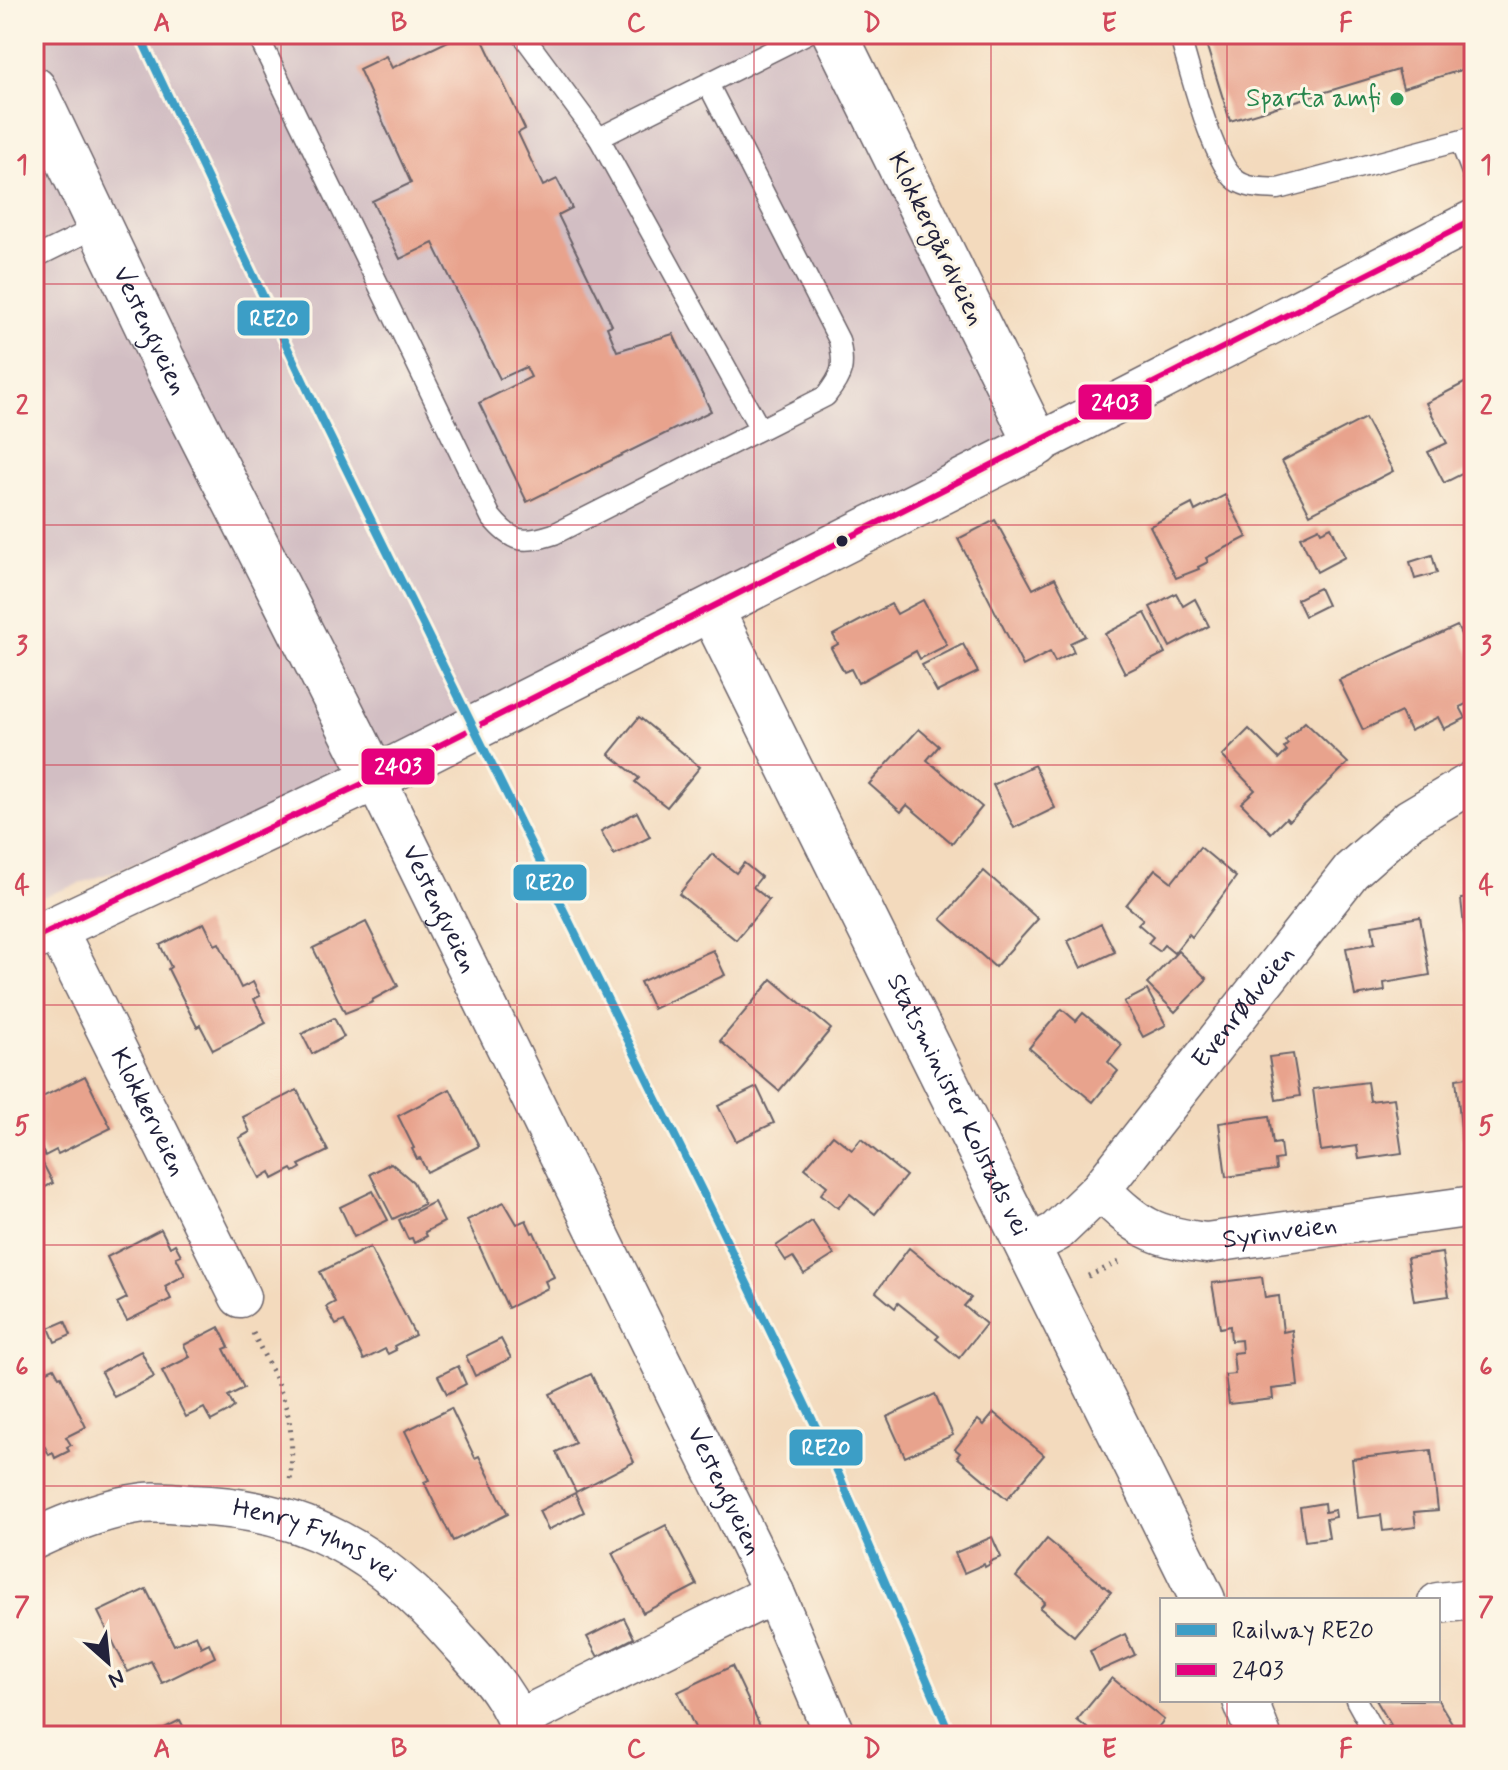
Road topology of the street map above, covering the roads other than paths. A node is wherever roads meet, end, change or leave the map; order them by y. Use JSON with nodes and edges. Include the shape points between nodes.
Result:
{"nodes":[{"id":1,"x":257,"y":34,"type":"edge"},
{"id":2,"x":522,"y":34,"type":"edge"},
{"id":3,"x":806,"y":34,"type":"edge"},
{"id":4,"x":835,"y":34,"type":"edge"},
{"id":5,"x":1179,"y":34,"type":"edge"},
{"id":6,"x":708,"y":84,"type":"junction"},
{"id":7,"x":34,"y":89,"type":"edge"},
{"id":8,"x":599,"y":138,"type":"junction"},
{"id":9,"x":1467,"y":139,"type":"edge"},
{"id":10,"x":1474,"y":177,"type":"edge"},
{"id":11,"x":1474,"y":220,"type":"edge"},
{"id":12,"x":99,"y":226,"type":"junction"},
{"id":13,"x":34,"y":258,"type":"edge"},
{"id":14,"x":760,"y":429,"type":"junction"},
{"id":15,"x":1037,"y":444,"type":"junction"},
{"id":16,"x":711,"y":609,"type":"junction"},
{"id":17,"x":375,"y":778,"type":"junction"},
{"id":18,"x":1474,"y":781,"type":"edge"},
{"id":19,"x":45,"y":933,"type":"edge"},
{"id":20,"x":1100,"y":1190,"type":"junction"},
{"id":21,"x":1474,"y":1206,"type":"edge"},
{"id":22,"x":1027,"y":1247,"type":"junction"},
{"id":23,"x":240,"y":1297,"type":"road end"},
{"id":24,"x":34,"y":1539,"type":"edge"},
{"id":25,"x":774,"y":1593,"type":"junction"},
{"id":26,"x":1202,"y":1598,"type":"edge"},
{"id":27,"x":1474,"y":1599,"type":"edge"},
{"id":28,"x":1440,"y":1603,"type":"edge"},
{"id":29,"x":1246,"y":1702,"type":"edge"},
{"id":30,"x":1357,"y":1702,"type":"edge"},
{"id":31,"x":520,"y":1728,"type":"edge"},
{"id":32,"x":835,"y":1736,"type":"edge"},
{"id":33,"x":1259,"y":1736,"type":"edge"},
{"id":34,"x":1376,"y":1736,"type":"edge"}],
"edges":[{"from":1,"to":14,"type":"lane","via":[[491,517],[503,532],[532,541],[554,534]]},
{"from":2,"to":8,"type":"lane"},
{"from":3,"to":6,"type":"lane"},
{"from":4,"to":15,"type":"street","name":"Klokkergårdveien"},
{"from":5,"to":9,"type":"lane","via":[[1217,152],[1236,180],[1253,188],[1278,189]]},
{"from":6,"to":8,"type":"lane"},
{"from":6,"to":14,"type":"lane","via":[[839,340],[843,359],[841,378],[826,396]]},
{"from":7,"to":12,"type":"street","name":"Vestengveien"},
{"from":8,"to":14,"type":"lane"},
{"from":9,"to":10,"type":"lane"},
{"from":11,"to":15,"type":"street"},
{"from":12,"to":13,"type":"lane"},
{"from":12,"to":17,"type":"street","name":"Vestengveien"},
{"from":15,"to":16,"type":"street"},
{"from":16,"to":17,"type":"street"},
{"from":16,"to":22,"type":"street","name":"Statsminister Kolstads vei"},
{"from":17,"to":19,"type":"street"},
{"from":17,"to":25,"type":"street","name":"Vestengveien"},
{"from":18,"to":20,"type":"street","name":"Evenrødveien","via":[[1410,819],[1351,871]]},
{"from":19,"to":23,"type":"street","name":"Klokkerveien"},
{"from":20,"to":21,"type":"street","name":"Syrinveien","via":[[1134,1223],[1169,1239],[1206,1243]]},
{"from":20,"to":22,"type":"street","name":"Evenrødveien","via":[[1056,1232]]},
{"from":22,"to":26,"type":"street","name":"Statsminister Kolstads vei"},
{"from":24,"to":31,"type":"street","name":"Henry Fyhns vei","via":[[71,1522],[145,1503],[228,1506],[314,1529],[371,1559],[420,1598],[492,1679]]},
{"from":25,"to":31,"type":"street"},
{"from":25,"to":32,"type":"street","name":"Vestengveien"},
{"from":27,"to":28,"type":"street"},
{"from":29,"to":33,"type":"street"},
{"from":30,"to":34,"type":"lane"}]}
